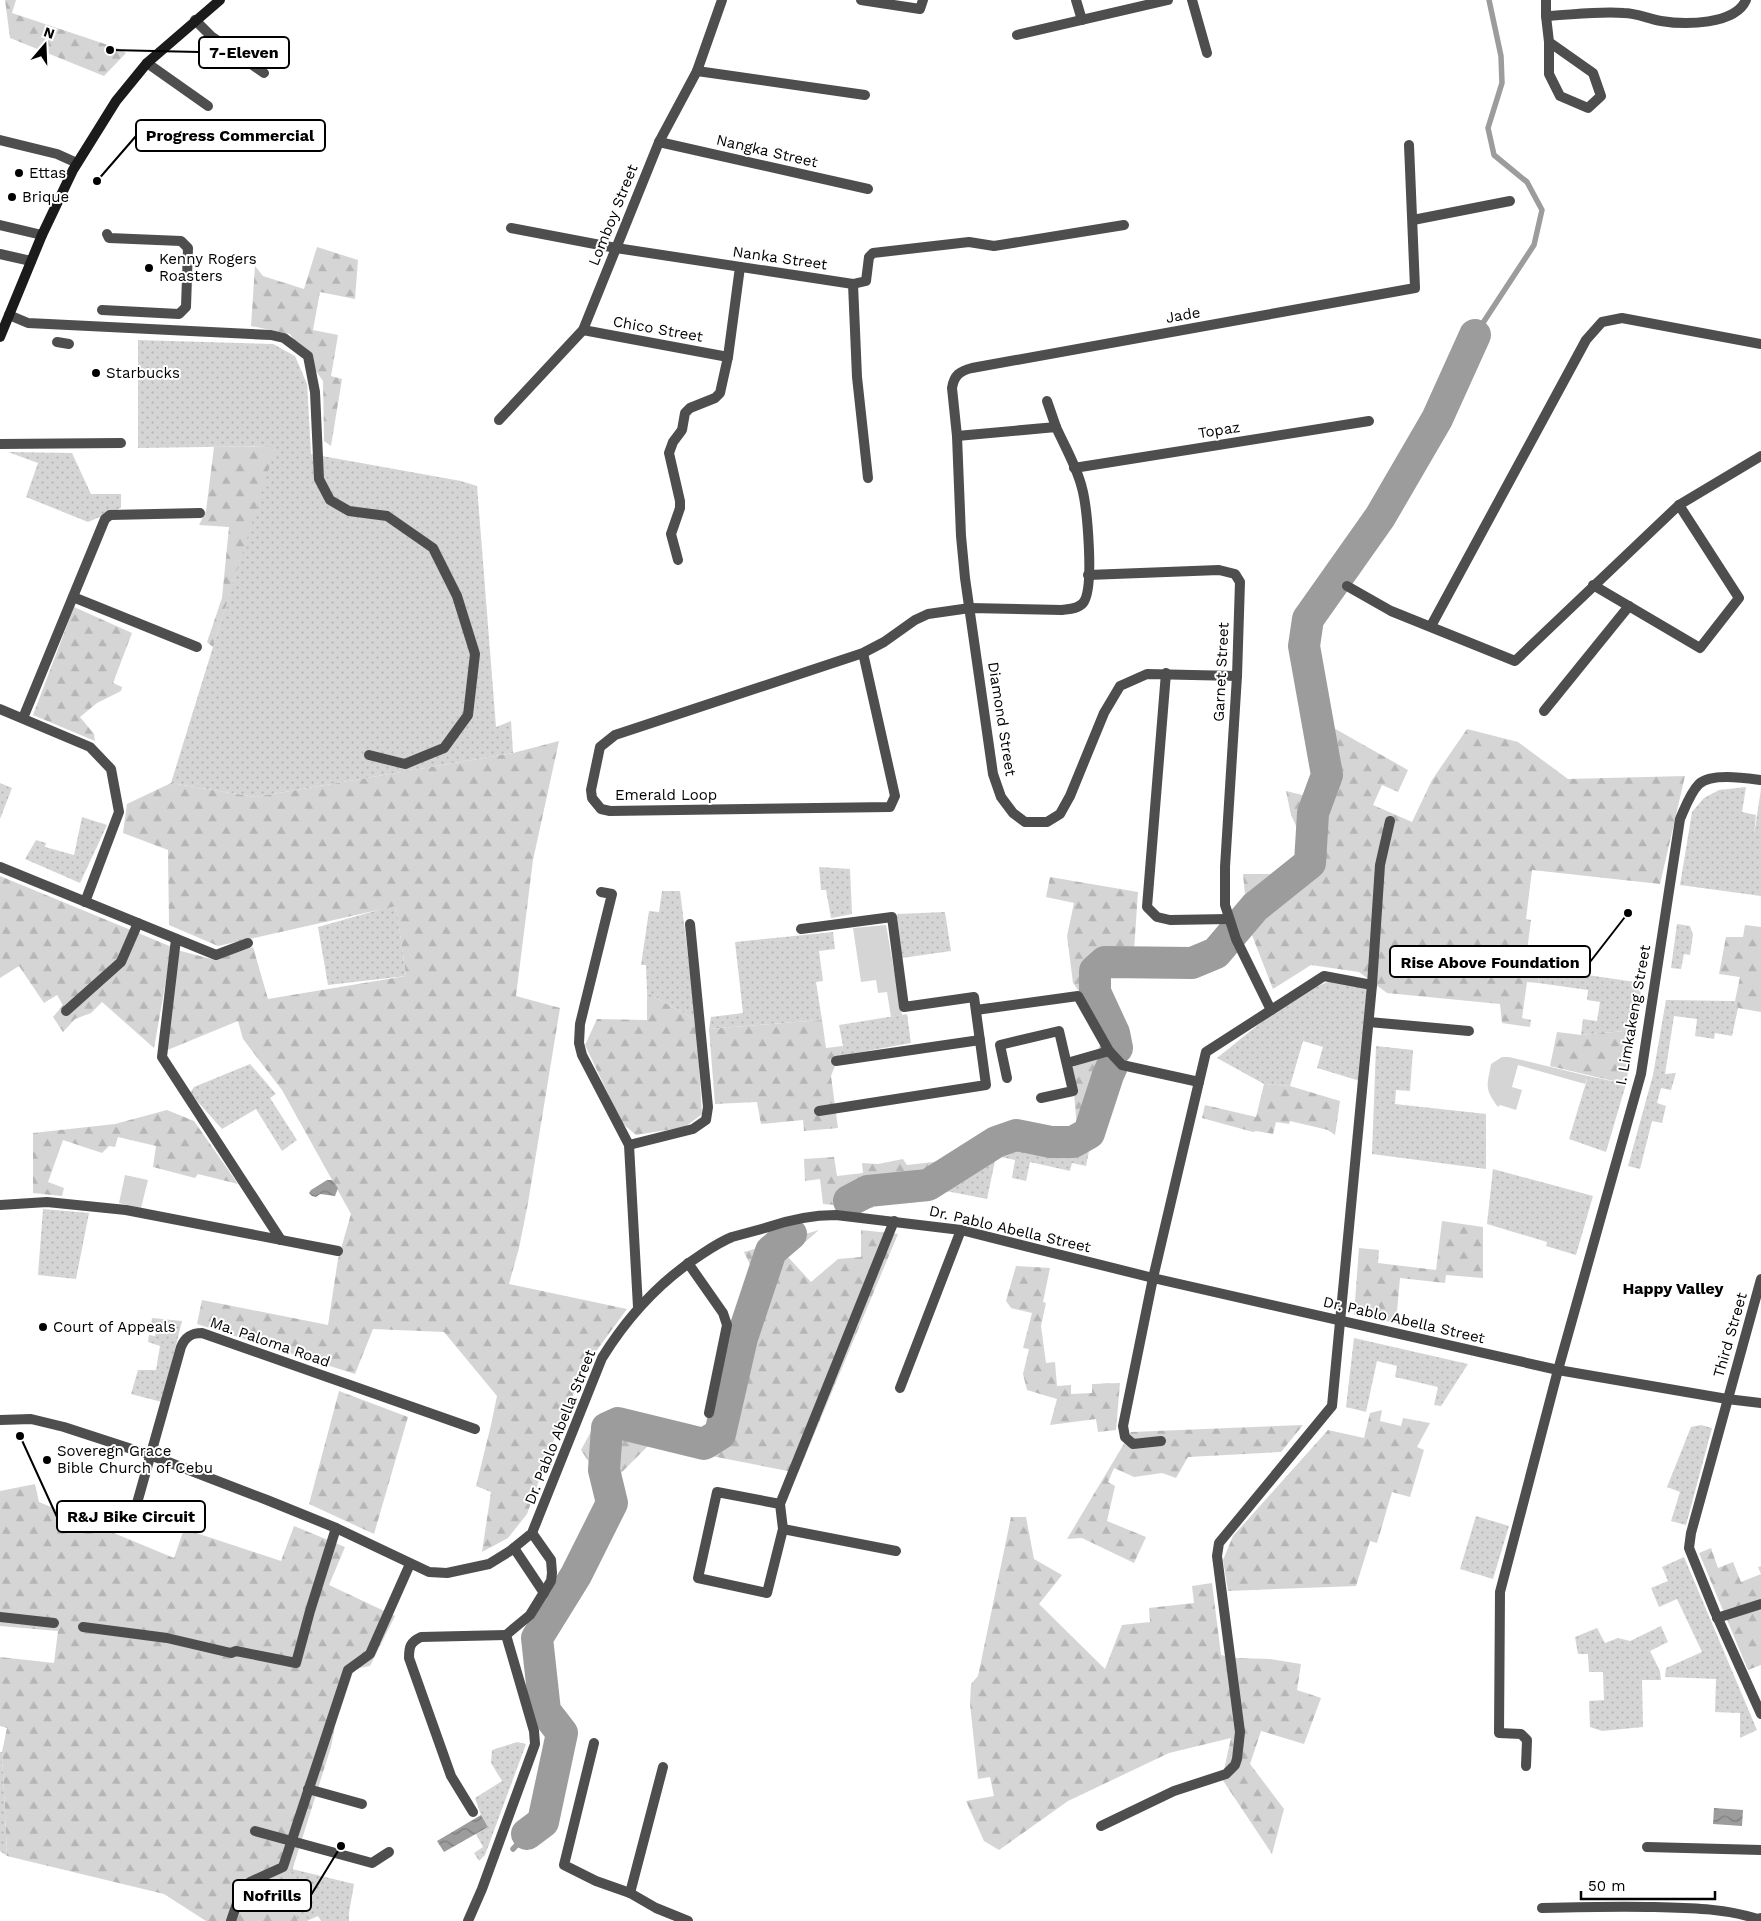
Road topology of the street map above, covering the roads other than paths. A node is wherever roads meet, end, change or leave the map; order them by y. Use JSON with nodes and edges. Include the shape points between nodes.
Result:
{"nodes":[{"id":1,"x":220,"y":0,"type":"edge"},
{"id":2,"x":722,"y":0,"type":"edge"},
{"id":3,"x":861,"y":0,"type":"edge"},
{"id":4,"x":1076,"y":0,"type":"edge"},
{"id":5,"x":1168,"y":0,"type":"edge"},
{"id":6,"x":1192,"y":0,"type":"edge"},
{"id":7,"x":1546,"y":0,"type":"edge"},
{"id":8,"x":1746,"y":0,"type":"edge"},
{"id":9,"x":922,"y":4,"type":"edge"},
{"id":10,"x":1546,"y":16,"type":"junction"},
{"id":11,"x":195,"y":20,"type":"junction"},
{"id":12,"x":1082,"y":20,"type":"junction"},
{"id":13,"x":1017,"y":36,"type":"dead end"},
{"id":14,"x":1549,"y":42,"type":"junction"},
{"id":15,"x":1207,"y":53,"type":"dead end"},
{"id":16,"x":147,"y":63,"type":"junction"},
{"id":17,"x":697,"y":71,"type":"junction"},
{"id":18,"x":264,"y":73,"type":"dead end"},
{"id":19,"x":865,"y":95,"type":"dead end"},
{"id":20,"x":208,"y":106,"type":"dead end"},
{"id":21,"x":0,"y":140,"type":"edge"},
{"id":22,"x":659,"y":142,"type":"junction"},
{"id":23,"x":1410,"y":145,"type":"dead end"},
{"id":24,"x":77,"y":163,"type":"junction"},
{"id":25,"x":868,"y":189,"type":"dead end"},
{"id":26,"x":1510,"y":201,"type":"dead end"},
{"id":27,"x":1412,"y":220,"type":"junction"},
{"id":28,"x":0,"y":225,"type":"edge"},
{"id":29,"x":1124,"y":225,"type":"dead end"},
{"id":30,"x":511,"y":228,"type":"dead end"},
{"id":31,"x":107,"y":234,"type":"dead end"},
{"id":32,"x":42,"y":235,"type":"junction"},
{"id":33,"x":616,"y":248,"type":"junction"},
{"id":34,"x":0,"y":254,"type":"edge"},
{"id":35,"x":31,"y":261,"type":"junction"},
{"id":36,"x":740,"y":268,"type":"junction"},
{"id":37,"x":853,"y":284,"type":"junction"},
{"id":38,"x":102,"y":310,"type":"dead end"},
{"id":39,"x":8,"y":315,"type":"junction"},
{"id":40,"x":583,"y":330,"type":"junction"},
{"id":41,"x":0,"y":337,"type":"edge"},
{"id":42,"x":57,"y":342,"type":"dead end"},
{"id":43,"x":69,"y":344,"type":"dead end"},
{"id":44,"x":1761,"y":344,"type":"edge"},
{"id":45,"x":728,"y":357,"type":"junction"},
{"id":46,"x":957,"y":374,"type":"joint"},
{"id":47,"x":1047,"y":401,"type":"dead end"},
{"id":48,"x":499,"y":420,"type":"dead end"},
{"id":49,"x":1369,"y":420,"type":"dead end"},
{"id":50,"x":1056,"y":427,"type":"junction"},
{"id":51,"x":957,"y":436,"type":"junction"},
{"id":52,"x":121,"y":443,"type":"dead end"},
{"id":53,"x":0,"y":444,"type":"edge"},
{"id":54,"x":1761,"y":456,"type":"edge"},
{"id":55,"x":1074,"y":468,"type":"junction"},
{"id":56,"x":868,"y":478,"type":"dead end"},
{"id":57,"x":1679,"y":505,"type":"junction"},
{"id":58,"x":200,"y":513,"type":"dead end"},
{"id":59,"x":678,"y":560,"type":"dead end"},
{"id":60,"x":1088,"y":575,"type":"junction"},
{"id":61,"x":1594,"y":585,"type":"junction"},
{"id":62,"x":1347,"y":586,"type":"dead end"},
{"id":63,"x":73,"y":597,"type":"junction"},
{"id":64,"x":1629,"y":606,"type":"junction"},
{"id":65,"x":970,"y":608,"type":"junction"},
{"id":66,"x":1431,"y":626,"type":"junction"},
{"id":67,"x":197,"y":647,"type":"dead end"},
{"id":68,"x":863,"y":653,"type":"junction"},
{"id":69,"x":1166,"y":673,"type":"junction"},
{"id":70,"x":1237,"y":676,"type":"junction"},
{"id":71,"x":0,"y":710,"type":"edge"},
{"id":72,"x":1544,"y":711,"type":"dead end"},
{"id":73,"x":23,"y":718,"type":"junction"},
{"id":74,"x":369,"y":755,"type":"dead end"},
{"id":75,"x":1761,"y":780,"type":"edge"},
{"id":76,"x":1390,"y":821,"type":"dead end"},
{"id":77,"x":0,"y":867,"type":"edge"},
{"id":78,"x":602,"y":892,"type":"dead end"},
{"id":79,"x":85,"y":902,"type":"junction"},
{"id":80,"x":138,"y":923,"type":"junction"},
{"id":81,"x":1230,"y":923,"type":"junction"},
{"id":82,"x":690,"y":924,"type":"dead end"},
{"id":83,"x":801,"y":929,"type":"dead end"},
{"id":84,"x":176,"y":939,"type":"junction"},
{"id":85,"x":248,"y":943,"type":"dead end"},
{"id":86,"x":1372,"y":985,"type":"junction"},
{"id":87,"x":976,"y":1010,"type":"junction"},
{"id":88,"x":1271,"y":1010,"type":"junction"},
{"id":89,"x":66,"y":1011,"type":"dead end"},
{"id":90,"x":1369,"y":1022,"type":"junction"},
{"id":91,"x":1469,"y":1031,"type":"dead end"},
{"id":92,"x":980,"y":1040,"type":"junction"},
{"id":93,"x":1109,"y":1051,"type":"junction"},
{"id":94,"x":836,"y":1061,"type":"dead end"},
{"id":95,"x":1067,"y":1063,"type":"junction"},
{"id":96,"x":1007,"y":1078,"type":"dead end"},
{"id":97,"x":1199,"y":1082,"type":"junction"},
{"id":98,"x":1041,"y":1098,"type":"dead end"},
{"id":99,"x":819,"y":1112,"type":"dead end"},
{"id":100,"x":629,"y":1145,"type":"junction"},
{"id":101,"x":0,"y":1205,"type":"edge"},
{"id":102,"x":894,"y":1221,"type":"junction"},
{"id":103,"x":961,"y":1230,"type":"junction"},
{"id":104,"x":281,"y":1240,"type":"junction"},
{"id":105,"x":338,"y":1251,"type":"dead end"},
{"id":106,"x":688,"y":1263,"type":"junction"},
{"id":107,"x":1153,"y":1278,"type":"junction"},
{"id":108,"x":1761,"y":1279,"type":"edge"},
{"id":109,"x":638,"y":1307,"type":"junction"},
{"id":110,"x":1342,"y":1322,"type":"junction"},
{"id":111,"x":1558,"y":1370,"type":"junction"},
{"id":112,"x":900,"y":1388,"type":"dead end"},
{"id":113,"x":1728,"y":1400,"type":"junction"},
{"id":114,"x":1761,"y":1404,"type":"edge"},
{"id":115,"x":709,"y":1413,"type":"dead end"},
{"id":116,"x":0,"y":1420,"type":"edge"},
{"id":117,"x":475,"y":1429,"type":"dead end"},
{"id":118,"x":1161,"y":1441,"type":"dead end"},
{"id":119,"x":150,"y":1455,"type":"junction"},
{"id":120,"x":780,"y":1504,"type":"junction"},
{"id":121,"x":130,"y":1528,"type":"dead end"},
{"id":122,"x":336,"y":1528,"type":"junction"},
{"id":123,"x":783,"y":1529,"type":"junction"},
{"id":124,"x":532,"y":1533,"type":"junction"},
{"id":125,"x":514,"y":1548,"type":"junction"},
{"id":126,"x":896,"y":1551,"type":"dead end"},
{"id":127,"x":410,"y":1564,"type":"junction"},
{"id":128,"x":544,"y":1593,"type":"junction"},
{"id":129,"x":1761,"y":1604,"type":"edge"},
{"id":130,"x":0,"y":1617,"type":"edge"},
{"id":131,"x":1718,"y":1618,"type":"junction"},
{"id":132,"x":54,"y":1624,"type":"dead end"},
{"id":133,"x":83,"y":1627,"type":"dead end"},
{"id":134,"x":506,"y":1635,"type":"junction"},
{"id":135,"x":1761,"y":1714,"type":"edge"},
{"id":136,"x":594,"y":1742,"type":"dead end"},
{"id":137,"x":1526,"y":1766,"type":"dead end"},
{"id":138,"x":663,"y":1767,"type":"dead end"},
{"id":139,"x":308,"y":1790,"type":"junction"},
{"id":140,"x":362,"y":1804,"type":"dead end"},
{"id":141,"x":473,"y":1812,"type":"dead end"},
{"id":142,"x":1101,"y":1826,"type":"dead end"},
{"id":143,"x":255,"y":1831,"type":"dead end"},
{"id":144,"x":292,"y":1842,"type":"junction"},
{"id":145,"x":1647,"y":1847,"type":"dead end"},
{"id":146,"x":1761,"y":1850,"type":"edge"},
{"id":147,"x":389,"y":1852,"type":"dead end"},
{"id":148,"x":630,"y":1892,"type":"junction"},
{"id":149,"x":1542,"y":1908,"type":"dead end"},
{"id":150,"x":1757,"y":1919,"type":"edge"},
{"id":151,"x":231,"y":1921,"type":"edge"},
{"id":152,"x":468,"y":1921,"type":"edge"},
{"id":153,"x":688,"y":1921,"type":"edge"}],
"edges":[{"from":1,"to":11,"type":"main road"},
{"from":2,"to":17,"type":"street","name":"Lomboy Street"},
{"from":3,"to":9,"type":"street"},
{"from":4,"to":12,"type":"street"},
{"from":5,"to":12,"type":"street"},
{"from":6,"to":15,"type":"street"},
{"from":7,"to":10,"type":"street"},
{"from":8,"to":10,"type":"street","via":[[1743,8],[1724,19],[1693,23],[1662,22],[1624,13]]},
{"from":10,"to":14,"type":"street"},
{"from":11,"to":16,"type":"main road"},
{"from":11,"to":18,"type":"street","via":[[210,36]]},
{"from":12,"to":13,"type":"street"},
{"from":14,"to":14,"type":"street","via":[[1549,74],[1560,96],[1588,108],[1601,96],[1593,72]]},
{"from":16,"to":20,"type":"street"},
{"from":16,"to":24,"type":"main road","via":[[116,101]]},
{"from":17,"to":19,"type":"street"},
{"from":17,"to":22,"type":"street","name":"Lomboy Street"},
{"from":21,"to":24,"type":"street","via":[[57,154]]},
{"from":22,"to":25,"type":"street","name":"Nangka Street"},
{"from":22,"to":33,"type":"street","name":"Lomboy Street"},
{"from":23,"to":27,"type":"street"},
{"from":24,"to":32,"type":"main road"},
{"from":26,"to":27,"type":"street"},
{"from":27,"to":46,"type":"street","name":"Jade","via":[[1415,288],[972,368]]},
{"from":28,"to":32,"type":"street"},
{"from":29,"to":37,"type":"street","via":[[994,246],[969,242],[873,253],[869,257],[866,281]]},
{"from":30,"to":33,"type":"street","name":"Nanka Street"},
{"from":31,"to":38,"type":"street","via":[[109,238],[181,241],[188,248],[186,307],[179,314]]},
{"from":32,"to":35,"type":"main road"},
{"from":33,"to":36,"type":"street","name":"Nanka Street"},
{"from":33,"to":40,"type":"street","name":"Lomboy Street"},
{"from":34,"to":35,"type":"street"},
{"from":35,"to":39,"type":"main road"},
{"from":36,"to":37,"type":"street","name":"Nanka Street"},
{"from":36,"to":45,"type":"street"},
{"from":37,"to":56,"type":"street","via":[[857,377]]},
{"from":39,"to":41,"type":"main road"},
{"from":39,"to":74,"type":"street","via":[[28,323],[271,335],[284,338],[308,356],[315,392],[319,479],[330,500],[349,511],[387,516],[433,548],[457,596],[475,654],[468,715],[444,748],[405,764]]},
{"from":40,"to":45,"type":"street","name":"Chico Street"},
{"from":40,"to":48,"type":"street","name":"Lomboy Street"},
{"from":42,"to":43,"type":"street"},
{"from":44,"to":66,"type":"street","via":[[1622,318],[1602,322],[1586,340]]},
{"from":45,"to":59,"type":"street","via":[[720,393],[690,408],[669,453],[680,501],[671,534]]},
{"from":46,"to":51,"type":"street","name":"Diamond Street","via":[[952,388]]},
{"from":47,"to":50,"type":"street","name":"Emerald Loop"},
{"from":49,"to":55,"type":"street","name":"Topaz"},
{"from":50,"to":51,"type":"street"},
{"from":50,"to":55,"type":"street","name":"Emerald Loop"},
{"from":51,"to":65,"type":"street","name":"Diamond Street","via":[[961,536]]},
{"from":52,"to":53,"type":"street"},
{"from":54,"to":57,"type":"street"},
{"from":55,"to":60,"type":"street","name":"Emerald Loop","via":[[1082,487],[1086,512]]},
{"from":57,"to":61,"type":"street"},
{"from":57,"to":64,"type":"street","via":[[1739,598],[1700,648]]},
{"from":58,"to":63,"type":"street","via":[[110,515],[105,519]]},
{"from":60,"to":65,"type":"street","name":"Emerald Loop","via":[[1087,597],[1072,609]]},
{"from":60,"to":70,"type":"street","name":"Garnet Street","via":[[1219,570],[1235,574],[1241,590]]},
{"from":61,"to":64,"type":"street"},
{"from":61,"to":66,"type":"street","via":[[1515,661]]},
{"from":62,"to":66,"type":"street","via":[[1391,611]]},
{"from":63,"to":67,"type":"street"},
{"from":63,"to":73,"type":"street"},
{"from":64,"to":72,"type":"street"},
{"from":65,"to":68,"type":"street","name":"Emerald Loop","via":[[928,614]]},
{"from":65,"to":69,"type":"street","name":"Diamond Street","via":[[993,774],[1002,797],[1013,813],[1025,822],[1047,822],[1060,814],[1104,713],[1120,686],[1147,674]]},
{"from":68,"to":68,"type":"street","name":"Emerald Loop","via":[[615,734],[600,747],[592,798],[601,809],[610,811],[890,807],[895,796]]},
{"from":69,"to":70,"type":"street","name":"Diamond Street"},
{"from":69,"to":81,"type":"street","via":[[1147,907],[1157,917],[1170,920]]},
{"from":70,"to":81,"type":"street","name":"Garnet Street","via":[[1224,889]]},
{"from":71,"to":73,"type":"street"},
{"from":73,"to":79,"type":"street","via":[[90,747],[111,769],[119,812]]},
{"from":75,"to":111,"type":"street","name":"I. Limkakeng Street","via":[[1722,776],[1700,783],[1680,820],[1641,1074]]},
{"from":76,"to":86,"type":"street","via":[[1380,864]]},
{"from":77,"to":79,"type":"street"},
{"from":78,"to":100,"type":"street","via":[[612,894],[580,1024],[579,1042],[582,1055]]},
{"from":79,"to":80,"type":"street"},
{"from":80,"to":84,"type":"street"},
{"from":80,"to":89,"type":"street","via":[[122,962]]},
{"from":81,"to":88,"type":"street","name":"Garnet Street"},
{"from":82,"to":100,"type":"street","via":[[708,1107],[706,1120],[693,1129]]},
{"from":83,"to":87,"type":"street","via":[[892,917],[904,1007],[974,996]]},
{"from":84,"to":85,"type":"street","via":[[216,955]]},
{"from":84,"to":104,"type":"street","via":[[162,1057]]},
{"from":86,"to":88,"type":"street","via":[[1324,976]]},
{"from":86,"to":90,"type":"street"},
{"from":87,"to":92,"type":"street"},
{"from":87,"to":93,"type":"street","via":[[1078,996]]},
{"from":88,"to":97,"type":"street","via":[[1206,1052]]},
{"from":90,"to":91,"type":"street"},
{"from":90,"to":110,"type":"street"},
{"from":92,"to":94,"type":"street"},
{"from":92,"to":99,"type":"street","via":[[986,1085]]},
{"from":93,"to":95,"type":"street"},
{"from":93,"to":97,"type":"street","via":[[1122,1065]]},
{"from":95,"to":96,"type":"street","via":[[1059,1031],[1000,1045]]},
{"from":95,"to":98,"type":"street","via":[[1073,1091]]},
{"from":97,"to":107,"type":"street"},
{"from":100,"to":109,"type":"street"},
{"from":101,"to":104,"type":"street","via":[[46,1202],[126,1210]]},
{"from":102,"to":103,"type":"street","name":"Dr. Pablo Abella Street"},
{"from":102,"to":106,"type":"street","name":"Dr. Pablo Abella Street","via":[[836,1215],[787,1221],[730,1238]]},
{"from":102,"to":120,"type":"street"},
{"from":103,"to":107,"type":"street","name":"Dr. Pablo Abella Street"},
{"from":103,"to":112,"type":"street"},
{"from":104,"to":105,"type":"street"},
{"from":106,"to":109,"type":"street","name":"Dr. Pablo Abella Street"},
{"from":106,"to":115,"type":"street","via":[[723,1313],[727,1325]]},
{"from":107,"to":110,"type":"street","name":"Dr. Pablo Abella Street"},
{"from":107,"to":118,"type":"street","via":[[1123,1426],[1125,1437],[1133,1444]]},
{"from":108,"to":113,"type":"street","name":"Third Street"},
{"from":109,"to":124,"type":"street","name":"Dr. Pablo Abella Street","via":[[602,1358]]},
{"from":110,"to":111,"type":"street","name":"Dr. Pablo Abella Street"},
{"from":110,"to":142,"type":"street","via":[[1332,1406],[1219,1543],[1217,1556],[1240,1732],[1235,1765],[1226,1774],[1174,1791]]},
{"from":111,"to":113,"type":"street","name":"Dr. Pablo Abella Street"},
{"from":111,"to":137,"type":"street","name":"I. Limkakeng Street","via":[[1500,1592],[1499,1733],[1522,1734],[1527,1740]]},
{"from":113,"to":114,"type":"street","name":"Dr. Pablo Abella Street"},
{"from":113,"to":131,"type":"street","name":"Third Street","via":[[1689,1548]]},
{"from":116,"to":119,"type":"street","name":"Dr. Pablo Abella Street","via":[[32,1419]]},
{"from":117,"to":119,"type":"street","name":"Ma. Paloma Road","via":[[196,1333],[184,1340]]},
{"from":119,"to":121,"type":"street","name":"Ma. Paloma Road"},
{"from":119,"to":122,"type":"street","name":"Dr. Pablo Abella Street"},
{"from":120,"to":123,"type":"street"},
{"from":120,"to":123,"type":"street","via":[[717,1492],[698,1578],[767,1593]]},
{"from":122,"to":127,"type":"street","name":"Dr. Pablo Abella Street"},
{"from":122,"to":133,"type":"street","via":[[296,1663],[236,1651],[231,1653],[167,1638]]},
{"from":123,"to":126,"type":"street"},
{"from":124,"to":125,"type":"street","name":"Dr. Pablo Abella Street"},
{"from":124,"to":128,"type":"street","via":[[551,1560],[551,1581]]},
{"from":125,"to":127,"type":"street","name":"Dr. Pablo Abella Street","via":[[489,1564],[465,1571],[429,1572]]},
{"from":125,"to":128,"type":"street"},
{"from":127,"to":139,"type":"street","via":[[370,1654],[348,1670]]},
{"from":128,"to":134,"type":"street","via":[[530,1615]]},
{"from":129,"to":131,"type":"street"},
{"from":130,"to":132,"type":"street"},
{"from":131,"to":135,"type":"street","name":"Third Street"},
{"from":134,"to":141,"type":"street","via":[[421,1637],[409,1648],[451,1776]]},
{"from":134,"to":152,"type":"street","via":[[535,1744]]},
{"from":136,"to":148,"type":"street","via":[[564,1865]]},
{"from":138,"to":148,"type":"street"},
{"from":139,"to":140,"type":"street"},
{"from":139,"to":144,"type":"street"},
{"from":143,"to":144,"type":"street"},
{"from":144,"to":147,"type":"street","via":[[372,1863]]},
{"from":144,"to":151,"type":"street","via":[[283,1867],[250,1882],[241,1892]]},
{"from":145,"to":146,"type":"street"},
{"from":148,"to":153,"type":"street","via":[[656,1908]]},
{"from":149,"to":150,"type":"street","via":[[1707,1908]]}]}
